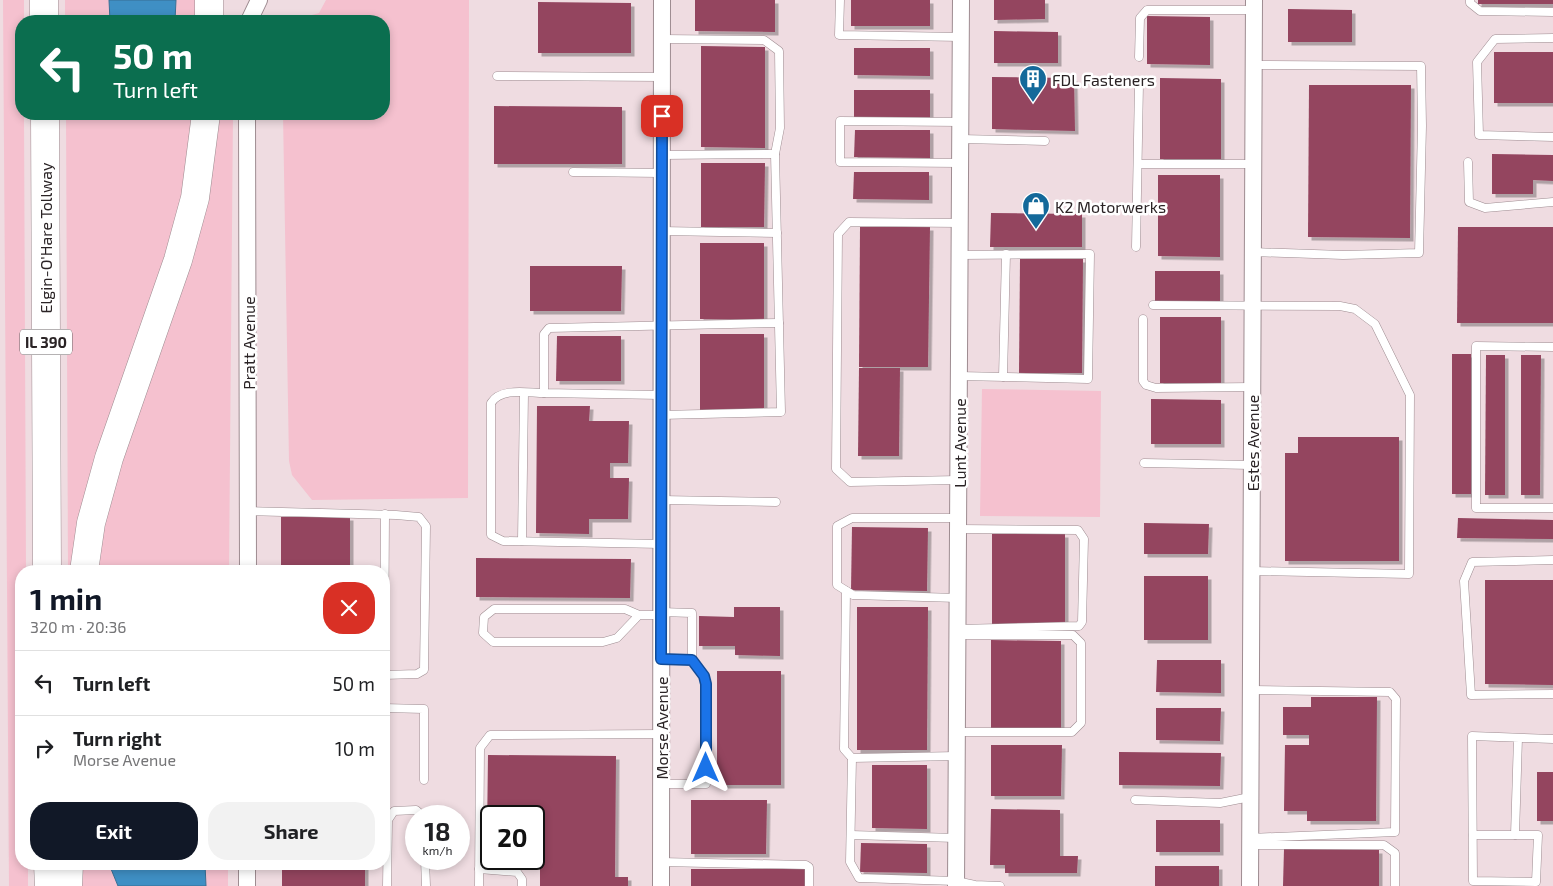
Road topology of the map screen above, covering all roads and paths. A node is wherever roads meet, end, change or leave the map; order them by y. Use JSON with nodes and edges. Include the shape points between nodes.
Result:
{"nodes":[{"id":1,"x":44,"y":0,"type":"edge"},
{"id":2,"x":209,"y":0,"type":"edge"},
{"id":3,"x":259,"y":0,"type":"edge"},
{"id":4,"x":662,"y":0,"type":"edge"},
{"id":5,"x":840,"y":0,"type":"edge"},
{"id":6,"x":961,"y":0,"type":"edge"},
{"id":7,"x":1470,"y":0,"type":"edge"},
{"id":8,"x":1254,"y":5,"type":"edge"},
{"id":9,"x":1553,"y":12,"type":"edge"},
{"id":10,"x":44,"y":15,"type":"edge"},
{"id":11,"x":209,"y":15,"type":"edge"},
{"id":12,"x":252,"y":15,"type":"edge"},
{"id":13,"x":961,"y":37,"type":"junction"},
{"id":14,"x":1553,"y":38,"type":"edge"},
{"id":15,"x":662,"y":39,"type":"junction"},
{"id":16,"x":1139,"y":57,"type":"dead end"},
{"id":17,"x":1254,"y":65,"type":"junction"},
{"id":18,"x":497,"y":76,"type":"dead end"},
{"id":19,"x":662,"y":77,"type":"junction"},
{"id":20,"x":1139,"y":84,"type":"dead end"},
{"id":21,"x":45,"y":120,"type":"edge"},
{"id":22,"x":205,"y":120,"type":"edge"},
{"id":23,"x":247,"y":120,"type":"edge"},
{"id":24,"x":961,"y":122,"type":"junction"},
{"id":25,"x":1553,"y":137,"type":"edge"},
{"id":26,"x":960,"y":139,"type":"junction"},
{"id":27,"x":1045,"y":141,"type":"dead end"},
{"id":28,"x":775,"y":154,"type":"junction"},
{"id":29,"x":662,"y":155,"type":"junction"},
{"id":30,"x":1468,"y":162,"type":"dead end"},
{"id":31,"x":960,"y":163,"type":"junction"},
{"id":32,"x":1138,"y":164,"type":"junction"},
{"id":33,"x":1253,"y":164,"type":"junction"},
{"id":34,"x":573,"y":172,"type":"dead end"},
{"id":35,"x":662,"y":174,"type":"junction"},
{"id":36,"x":1553,"y":202,"type":"edge"},
{"id":37,"x":960,"y":223,"type":"junction"},
{"id":38,"x":662,"y":231,"type":"junction"},
{"id":39,"x":777,"y":233,"type":"junction"},
{"id":40,"x":1136,"y":246,"type":"dead end"},
{"id":41,"x":1253,"y":252,"type":"junction"},
{"id":42,"x":1006,"y":254,"type":"junction"},
{"id":43,"x":960,"y":255,"type":"junction"},
{"id":44,"x":1153,"y":305,"type":"dead end"},
{"id":45,"x":1253,"y":305,"type":"junction"},
{"id":46,"x":1143,"y":319,"type":"dead end"},
{"id":47,"x":779,"y":323,"type":"junction"},
{"id":48,"x":661,"y":326,"type":"junction"},
{"id":49,"x":1553,"y":347,"type":"edge"},
{"id":50,"x":959,"y":376,"type":"junction"},
{"id":51,"x":1003,"y":377,"type":"junction"},
{"id":52,"x":1252,"y":388,"type":"junction"},
{"id":53,"x":524,"y":393,"type":"junction"},
{"id":54,"x":544,"y":393,"type":"junction"},
{"id":55,"x":662,"y":395,"type":"junction"},
{"id":56,"x":661,"y":415,"type":"junction"},
{"id":57,"x":1144,"y":463,"type":"dead end"},
{"id":58,"x":1252,"y":465,"type":"junction"},
{"id":59,"x":958,"y":480,"type":"junction"},
{"id":60,"x":661,"y":500,"type":"junction"},
{"id":61,"x":776,"y":502,"type":"dead end"},
{"id":62,"x":1553,"y":508,"type":"edge"},
{"id":63,"x":248,"y":511,"type":"junction"},
{"id":64,"x":384,"y":514,"type":"junction"},
{"id":65,"x":958,"y":524,"type":"junction"},
{"id":66,"x":522,"y":541,"type":"junction"},
{"id":67,"x":661,"y":544,"type":"junction"},
{"id":68,"x":1553,"y":560,"type":"edge"},
{"id":69,"x":47,"y":565,"type":"edge"},
{"id":70,"x":85,"y":565,"type":"edge"},
{"id":71,"x":248,"y":565,"type":"edge"},
{"id":72,"x":384,"y":565,"type":"edge"},
{"id":73,"x":1251,"y":571,"type":"junction"},
{"id":74,"x":846,"y":591,"type":"junction"},
{"id":75,"x":958,"y":598,"type":"junction"},
{"id":76,"x":661,"y":614,"type":"junction"},
{"id":77,"x":640,"y":615,"type":"junction"},
{"id":78,"x":958,"y":632,"type":"junction"},
{"id":79,"x":661,"y":659,"type":"junction"},
{"id":80,"x":692,"y":660,"type":"junction"},
{"id":81,"x":390,"y":674,"type":"edge"},
{"id":82,"x":1251,"y":690,"type":"junction"},
{"id":83,"x":1553,"y":694,"type":"edge"},
{"id":84,"x":390,"y":708,"type":"edge"},
{"id":85,"x":957,"y":732,"type":"junction"},
{"id":86,"x":661,"y":734,"type":"junction"},
{"id":87,"x":1518,"y":738,"type":"junction"},
{"id":88,"x":1553,"y":739,"type":"edge"},
{"id":89,"x":957,"y":756,"type":"junction"},
{"id":90,"x":852,"y":758,"type":"junction"},
{"id":91,"x":424,"y":780,"type":"dead end"},
{"id":92,"x":661,"y":784,"type":"junction"},
{"id":93,"x":1250,"y":797,"type":"junction"},
{"id":94,"x":1135,"y":800,"type":"dead end"},
{"id":95,"x":405,"y":810,"type":"edge"},
{"id":96,"x":390,"y":817,"type":"edge"},
{"id":97,"x":851,"y":835,"type":"junction"},
{"id":98,"x":1473,"y":835,"type":"junction"},
{"id":99,"x":1515,"y":835,"type":"junction"},
{"id":100,"x":956,"y":838,"type":"junction"},
{"id":101,"x":1250,"y":842,"type":"junction"},
{"id":102,"x":661,"y":862,"type":"junction"},
{"id":103,"x":479,"y":869,"type":"junction"},
{"id":104,"x":48,"y":870,"type":"edge"},
{"id":105,"x":69,"y":870,"type":"edge"},
{"id":106,"x":247,"y":870,"type":"edge"},
{"id":107,"x":387,"y":870,"type":"edge"},
{"id":108,"x":425,"y":870,"type":"edge"},
{"id":109,"x":956,"y":883,"type":"edge"},
{"id":110,"x":48,"y":886,"type":"edge"},
{"id":111,"x":68,"y":886,"type":"edge"},
{"id":112,"x":247,"y":886,"type":"edge"},
{"id":113,"x":387,"y":886,"type":"edge"},
{"id":114,"x":426,"y":886,"type":"edge"},
{"id":115,"x":479,"y":886,"type":"edge"},
{"id":116,"x":522,"y":886,"type":"edge"},
{"id":117,"x":661,"y":886,"type":"edge"},
{"id":118,"x":809,"y":886,"type":"edge"},
{"id":119,"x":1000,"y":886,"type":"edge"},
{"id":120,"x":1250,"y":886,"type":"edge"},
{"id":121,"x":1395,"y":886,"type":"edge"}],
"edges":[{"from":1,"to":10,"type":"highway"},
{"from":2,"to":11,"type":"highway"},
{"from":3,"to":12,"type":"street"},
{"from":4,"to":15,"type":"street","name":"Morse Avenue"},
{"from":5,"to":13,"type":"lane","via":[[839,35]]},
{"from":6,"to":13,"type":"street","name":"Lunt Avenue"},
{"from":7,"to":9,"type":"lane","via":[[1480,11]]},
{"from":8,"to":16,"type":"lane","via":[[1147,10],[1140,18]]},
{"from":8,"to":17,"type":"street","name":"Estes Avenue"},
{"from":13,"to":24,"type":"street","name":"Lunt Avenue"},
{"from":14,"to":25,"type":"lane","via":[[1495,39],[1476,62],[1478,134]]},
{"from":15,"to":19,"type":"street","name":"Morse Avenue"},
{"from":15,"to":28,"type":"lane","via":[[764,40],[779,51],[780,128]]},
{"from":17,"to":33,"type":"street","name":"Estes Avenue"},
{"from":17,"to":41,"type":"lane","via":[[1421,66],[1422,126],[1419,253]]},
{"from":18,"to":19,"type":"lane"},
{"from":19,"to":29,"type":"street","name":"Morse Avenue"},
{"from":20,"to":32,"type":"lane"},
{"from":21,"to":69,"type":"highway","name":"Elgin-O'Hare Tollway","number":"IL 390"},
{"from":22,"to":70,"type":"highway","via":[[195,198],[178,260],[109,458],[91,523]]},
{"from":23,"to":63,"type":"street","name":"Pratt Avenue"},
{"from":24,"to":26,"type":"street","name":"Lunt Avenue"},
{"from":24,"to":31,"type":"lane","via":[[840,121],[840,162]]},
{"from":26,"to":27,"type":"lane"},
{"from":26,"to":31,"type":"street","name":"Lunt Avenue"},
{"from":28,"to":29,"type":"lane"},
{"from":28,"to":39,"type":"lane"},
{"from":29,"to":35,"type":"street","name":"Morse Avenue"},
{"from":30,"to":36,"type":"lane","via":[[1469,202],[1485,208]]},
{"from":31,"to":37,"type":"street","name":"Lunt Avenue"},
{"from":32,"to":33,"type":"lane"},
{"from":32,"to":40,"type":"lane"},
{"from":33,"to":41,"type":"street","name":"Estes Avenue"},
{"from":34,"to":35,"type":"lane"},
{"from":35,"to":38,"type":"street","name":"Morse Avenue"},
{"from":37,"to":43,"type":"street","name":"Lunt Avenue"},
{"from":37,"to":59,"type":"lane","via":[[849,222],[838,234],[836,469],[850,482]]},
{"from":38,"to":39,"type":"lane"},
{"from":38,"to":48,"type":"street","name":"Morse Avenue"},
{"from":39,"to":47,"type":"lane"},
{"from":41,"to":45,"type":"street","name":"Estes Avenue"},
{"from":42,"to":43,"type":"lane"},
{"from":42,"to":51,"type":"lane"},
{"from":42,"to":51,"type":"lane","via":[[1090,254],[1088,379]]},
{"from":43,"to":50,"type":"street","name":"Lunt Avenue"},
{"from":44,"to":45,"type":"lane"},
{"from":45,"to":52,"type":"street","name":"Estes Avenue"},
{"from":45,"to":73,"type":"lane","via":[[1340,306],[1355,309],[1375,324],[1410,395],[1411,463],[1410,574]]},
{"from":46,"to":52,"type":"lane","via":[[1143,380],[1146,385],[1156,388]]},
{"from":47,"to":48,"type":"lane"},
{"from":47,"to":56,"type":"lane","via":[[781,412]]},
{"from":48,"to":54,"type":"lane","via":[[547,329],[544,334]]},
{"from":48,"to":55,"type":"street","name":"Morse Avenue"},
{"from":49,"to":62,"type":"lane","via":[[1476,346],[1476,508]]},
{"from":50,"to":51,"type":"lane"},
{"from":50,"to":59,"type":"street","name":"Lunt Avenue"},
{"from":52,"to":58,"type":"street","name":"Estes Avenue"},
{"from":53,"to":54,"type":"lane"},
{"from":53,"to":66,"type":"lane"},
{"from":53,"to":66,"type":"lane","via":[[502,393],[491,403],[492,536]]},
{"from":54,"to":55,"type":"lane"},
{"from":55,"to":56,"type":"street","name":"Morse Avenue"},
{"from":56,"to":60,"type":"street","name":"Morse Avenue"},
{"from":57,"to":58,"type":"lane"},
{"from":58,"to":73,"type":"street","name":"Estes Avenue"},
{"from":59,"to":65,"type":"street","name":"Lunt Avenue"},
{"from":60,"to":61,"type":"lane"},
{"from":60,"to":67,"type":"street","name":"Morse Avenue"},
{"from":63,"to":64,"type":"lane"},
{"from":63,"to":71,"type":"street","name":"Pratt Avenue"},
{"from":64,"to":72,"type":"lane"},
{"from":64,"to":81,"type":"lane","via":[[418,517],[426,526],[424,670],[417,674]]},
{"from":65,"to":74,"type":"lane","via":[[852,518],[836,526],[837,585]]},
{"from":65,"to":75,"type":"street","name":"Lunt Avenue"},
{"from":65,"to":78,"type":"lane","via":[[1078,530],[1084,539],[1082,622],[1079,626]]},
{"from":66,"to":67,"type":"lane"},
{"from":67,"to":76,"type":"street","name":"Morse Avenue"},
{"from":68,"to":83,"type":"lane","via":[[1472,562],[1464,581],[1471,695]]},
{"from":73,"to":82,"type":"street","name":"Estes Avenue"},
{"from":74,"to":75,"type":"lane","via":[[853,595]]},
{"from":74,"to":90,"type":"lane","via":[[844,749]]},
{"from":75,"to":78,"type":"street","name":"Lunt Avenue"},
{"from":76,"to":77,"type":"lane"},
{"from":76,"to":79,"type":"street","name":"Morse Avenue"},
{"from":76,"to":80,"type":"lane","via":[[692,613]]},
{"from":77,"to":77,"type":"lane","via":[[625,609],[494,609],[484,617],[483,633],[493,642],[603,642],[617,638]]},
{"from":78,"to":85,"type":"street","name":"Lunt Avenue"},
{"from":78,"to":85,"type":"lane","via":[[1073,635],[1081,643],[1081,723],[1072,732]]},
{"from":79,"to":80,"type":"lane"},
{"from":79,"to":86,"type":"street","name":"Morse Avenue"},
{"from":80,"to":92,"type":"lane","via":[[706,684],[706,784]]},
{"from":82,"to":93,"type":"street","name":"Estes Avenue"},
{"from":82,"to":101,"type":"lane","via":[[1390,692],[1396,699],[1395,832]]},
{"from":84,"to":91,"type":"lane","via":[[424,709]]},
{"from":85,"to":89,"type":"street","name":"Lunt Avenue"},
{"from":86,"to":92,"type":"street","name":"Morse Avenue"},
{"from":86,"to":103,"type":"lane","via":[[490,735],[480,748]]},
{"from":87,"to":88,"type":"lane"},
{"from":87,"to":98,"type":"lane","via":[[1472,736]]},
{"from":87,"to":99,"type":"lane"},
{"from":89,"to":90,"type":"lane"},
{"from":89,"to":100,"type":"street","name":"Lunt Avenue"},
{"from":90,"to":97,"type":"lane"},
{"from":92,"to":102,"type":"street","name":"Morse Avenue"},
{"from":93,"to":94,"type":"lane","via":[[1220,803]]},
{"from":93,"to":101,"type":"street","name":"Estes Avenue"},
{"from":95,"to":96,"type":"lane","via":[[394,811]]},
{"from":97,"to":100,"type":"lane"},
{"from":97,"to":109,"type":"lane","via":[[850,862],[859,878]]},
{"from":98,"to":99,"type":"lane"},
{"from":98,"to":99,"type":"lane","via":[[1473,881],[1536,882],[1538,836]]},
{"from":100,"to":109,"type":"street","name":"Lunt Avenue"},
{"from":101,"to":120,"type":"street","name":"Estes Avenue"},
{"from":101,"to":121,"type":"lane","via":[[1384,845],[1395,854]]},
{"from":102,"to":117,"type":"street","name":"Morse Avenue"},
{"from":102,"to":118,"type":"lane","via":[[806,865],[809,867]]},
{"from":103,"to":115,"type":"lane"},
{"from":103,"to":116,"type":"lane","via":[[517,872]]},
{"from":104,"to":110,"type":"highway"},
{"from":105,"to":111,"type":"highway"},
{"from":106,"to":112,"type":"street"},
{"from":107,"to":113,"type":"lane"},
{"from":108,"to":114,"type":"lane"},
{"from":109,"to":119,"type":"lane"}]}
